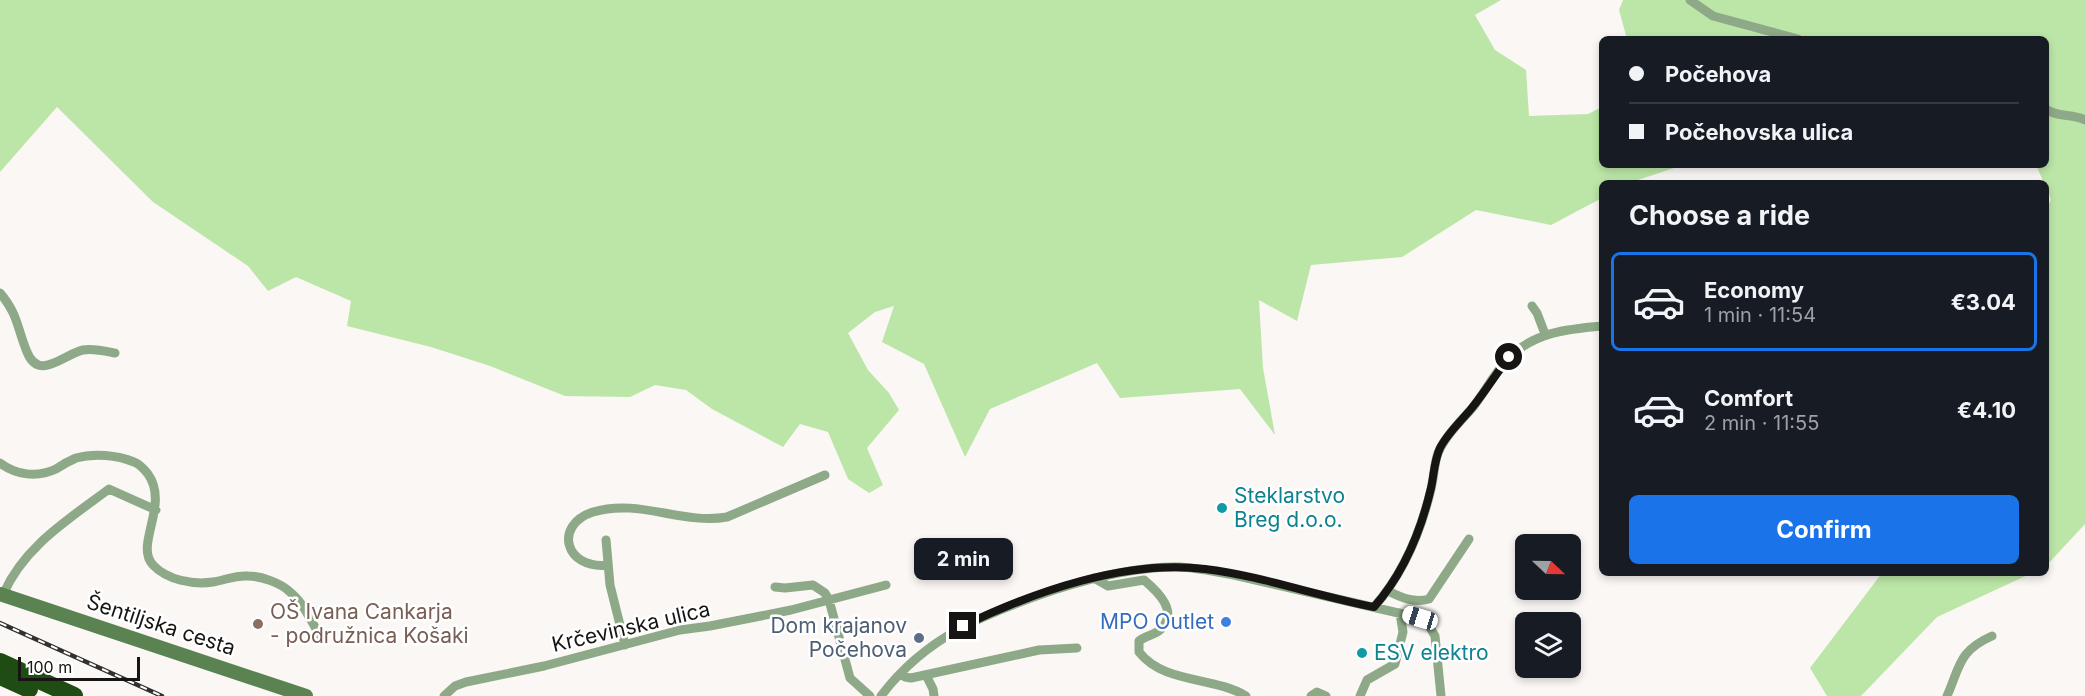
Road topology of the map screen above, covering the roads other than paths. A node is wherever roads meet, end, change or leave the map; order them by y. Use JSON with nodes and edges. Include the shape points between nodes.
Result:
{"nodes":[{"id":1,"x":1690,"y":0,"type":"edge"},
{"id":2,"x":1787,"y":36,"type":"edge"},
{"id":3,"x":2049,"y":111,"type":"edge"},
{"id":4,"x":2085,"y":120,"type":"edge"},
{"id":5,"x":0,"y":293,"type":"edge"},
{"id":6,"x":1532,"y":306,"type":"dead end"},
{"id":7,"x":1599,"y":326,"type":"edge"},
{"id":8,"x":1545,"y":334,"type":"junction"},
{"id":9,"x":115,"y":353,"type":"dead end"},
{"id":10,"x":0,"y":463,"type":"edge"},
{"id":11,"x":825,"y":475,"type":"dead end"},
{"id":12,"x":156,"y":510,"type":"junction"},
{"id":13,"x":1469,"y":539,"type":"dead end"},
{"id":14,"x":606,"y":540,"type":"dead end"},
{"id":15,"x":608,"y":565,"type":"junction"},
{"id":16,"x":1094,"y":578,"type":"junction"},
{"id":17,"x":886,"y":585,"type":"dead end"},
{"id":18,"x":775,"y":587,"type":"dead end"},
{"id":19,"x":2,"y":594,"type":"edge"},
{"id":20,"x":1382,"y":598,"type":"junction"},
{"id":21,"x":830,"y":600,"type":"junction"},
{"id":22,"x":1400,"y":613,"type":"junction"},
{"id":23,"x":321,"y":636,"type":"dead end"},
{"id":24,"x":1992,"y":636,"type":"dead end"},
{"id":25,"x":625,"y":645,"type":"junction"},
{"id":26,"x":1077,"y":648,"type":"dead end"},
{"id":27,"x":0,"y":662,"type":"edge"},
{"id":28,"x":900,"y":674,"type":"junction"},
{"id":29,"x":926,"y":675,"type":"junction"},
{"id":30,"x":0,"y":676,"type":"edge"},
{"id":31,"x":44,"y":696,"type":"edge"},
{"id":32,"x":74,"y":696,"type":"edge"},
{"id":33,"x":306,"y":696,"type":"edge"},
{"id":34,"x":444,"y":696,"type":"edge"},
{"id":35,"x":870,"y":696,"type":"edge"},
{"id":36,"x":882,"y":696,"type":"edge"},
{"id":37,"x":934,"y":696,"type":"edge"},
{"id":38,"x":1246,"y":696,"type":"edge"},
{"id":39,"x":1311,"y":696,"type":"edge"},
{"id":40,"x":1326,"y":696,"type":"edge"},
{"id":41,"x":1360,"y":696,"type":"edge"},
{"id":42,"x":1441,"y":696,"type":"edge"},
{"id":43,"x":1947,"y":696,"type":"edge"}],
"edges":[{"from":1,"to":2,"type":"street","via":[[1713,16]]},
{"from":3,"to":4,"type":"street"},
{"from":5,"to":9,"type":"street","via":[[10,304],[27,353],[37,364],[51,365],[89,349]]},
{"from":6,"to":8,"type":"street"},
{"from":7,"to":8,"type":"street"},
{"from":8,"to":20,"type":"street","via":[[1509,357],[1441,446],[1410,550]]},
{"from":10,"to":12,"type":"street","via":[[21,473],[34,474],[88,455],[134,462],[143,468],[155,488]]},
{"from":11,"to":15,"type":"street","via":[[712,520],[639,508],[601,510],[582,517],[570,533],[572,552],[585,562]]},
{"from":12,"to":19,"type":"street","name":"Šentiljska cesta","via":[[109,489],[34,548]]},
{"from":12,"to":23,"type":"street","via":[[148,547],[153,565],[176,579],[199,584],[250,576],[282,586],[300,602]]},
{"from":13,"to":20,"type":"street","via":[[1429,599]]},
{"from":14,"to":15,"type":"street"},
{"from":15,"to":25,"type":"street"},
{"from":16,"to":20,"type":"street","via":[[1179,567]]},
{"from":16,"to":28,"type":"street","via":[[1000,608],[963,626],[918,656]]},
{"from":16,"to":38,"type":"street","via":[[1108,586],[1144,580],[1164,598],[1164,624],[1139,641],[1139,652],[1144,658],[1165,671],[1228,687]]},
{"from":17,"to":21,"type":"street","name":"Krčevinska ulica"},
{"from":18,"to":21,"type":"street","via":[[813,585]]},
{"from":19,"to":33,"type":"street","name":"Šentiljska cesta"},
{"from":20,"to":22,"type":"street"},
{"from":21,"to":25,"type":"street","name":"Krčevinska ulica"},
{"from":21,"to":35,"type":"street","via":[[850,678]]},
{"from":22,"to":41,"type":"street","via":[[1403,632],[1395,664],[1367,681]]},
{"from":22,"to":42,"type":"street","via":[[1420,618],[1435,636]]},
{"from":24,"to":43,"type":"street","via":[[1976,644],[1961,659]]},
{"from":25,"to":34,"type":"street","name":"Krčevinska ulica","via":[[466,682]]},
{"from":26,"to":29,"type":"street","via":[[1039,651]]},
{"from":27,"to":32,"type":"highway"},
{"from":28,"to":29,"type":"street","via":[[911,678]]},
{"from":28,"to":36,"type":"street"},
{"from":29,"to":37,"type":"street"},
{"from":30,"to":31,"type":"highway"},
{"from":39,"to":40,"type":"street","via":[[1317,692]]}]}
